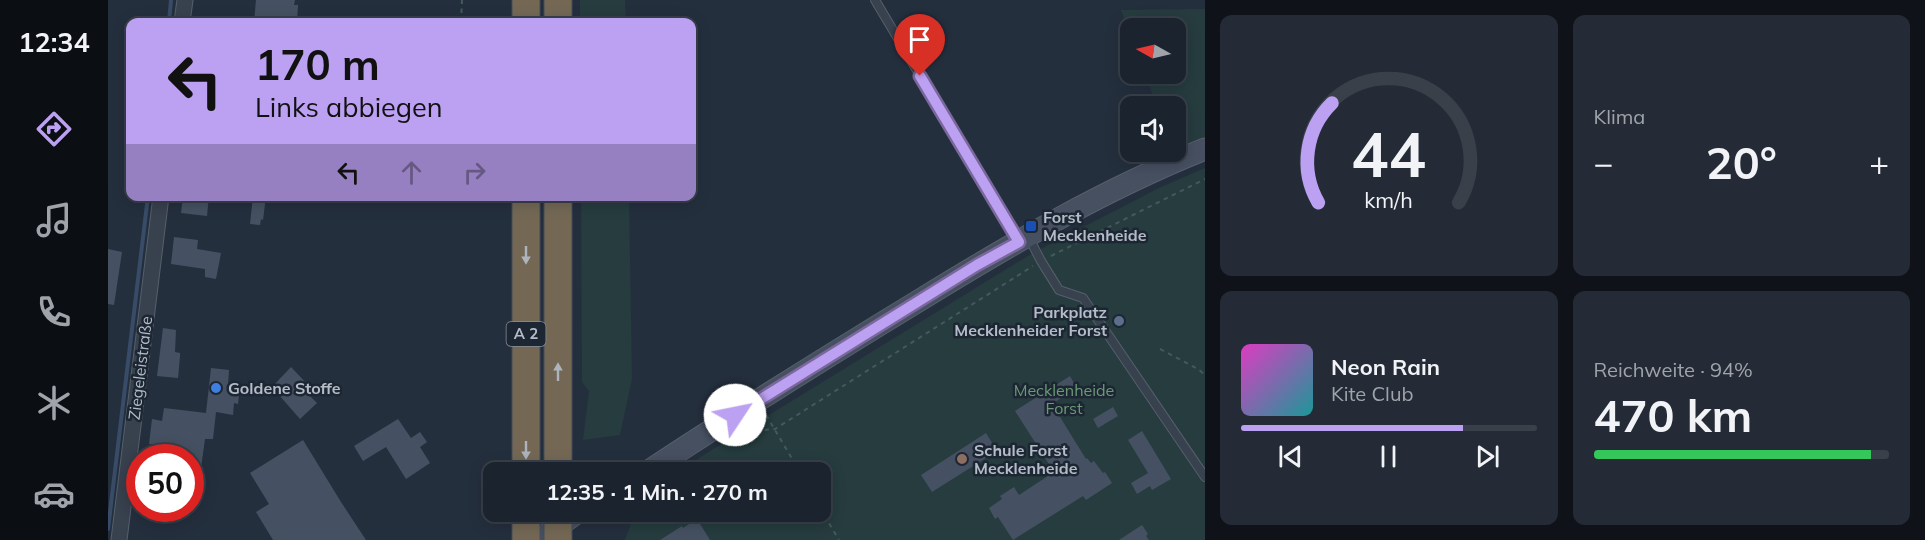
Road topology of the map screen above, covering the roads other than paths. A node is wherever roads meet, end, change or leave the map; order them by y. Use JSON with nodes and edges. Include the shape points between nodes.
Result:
{"nodes":[{"id":1,"x":185,"y":0,"type":"edge"},
{"id":2,"x":526,"y":0,"type":"edge"},
{"id":3,"x":558,"y":0,"type":"edge"},
{"id":4,"x":875,"y":0,"type":"edge"},
{"id":5,"x":183,"y":18,"type":"edge"},
{"id":6,"x":526,"y":18,"type":"edge"},
{"id":7,"x":558,"y":18,"type":"edge"},
{"id":8,"x":1205,"y":149,"type":"edge"},
{"id":9,"x":160,"y":201,"type":"edge"},
{"id":10,"x":526,"y":201,"type":"edge"},
{"id":11,"x":558,"y":201,"type":"edge"},
{"id":12,"x":1024,"y":239,"type":"junction"},
{"id":13,"x":526,"y":462,"type":"edge"},
{"id":14,"x":558,"y":462,"type":"edge"},
{"id":15,"x":662,"y":462,"type":"edge"},
{"id":16,"x":1205,"y":477,"type":"edge"},
{"id":17,"x":526,"y":522,"type":"edge"},
{"id":18,"x":558,"y":522,"type":"edge"},
{"id":19,"x":564,"y":522,"type":"edge"},
{"id":20,"x":119,"y":540,"type":"edge"},
{"id":21,"x":526,"y":540,"type":"edge"},
{"id":22,"x":539,"y":540,"type":"edge"},
{"id":23,"x":558,"y":540,"type":"edge"}],
"edges":[{"from":1,"to":5,"type":"street"},
{"from":2,"to":6,"type":"highway"},
{"from":3,"to":7,"type":"highway"},
{"from":4,"to":12,"type":"lane"},
{"from":8,"to":12,"type":"main road","via":[[1112,191]]},
{"from":9,"to":20,"type":"street","name":"Ziegeleistraße"},
{"from":10,"to":13,"type":"highway","number":"A 2","one_way":true},
{"from":14,"to":11,"type":"highway","number":"A 2","one_way":true},
{"from":12,"to":15,"type":"main road","via":[[774,389]]},
{"from":12,"to":16,"type":"lane","via":[[1059,290],[1083,298]]},
{"from":17,"to":21,"type":"highway"},
{"from":18,"to":23,"type":"highway","bridge":true},
{"from":19,"to":22,"type":"main road"}]}
